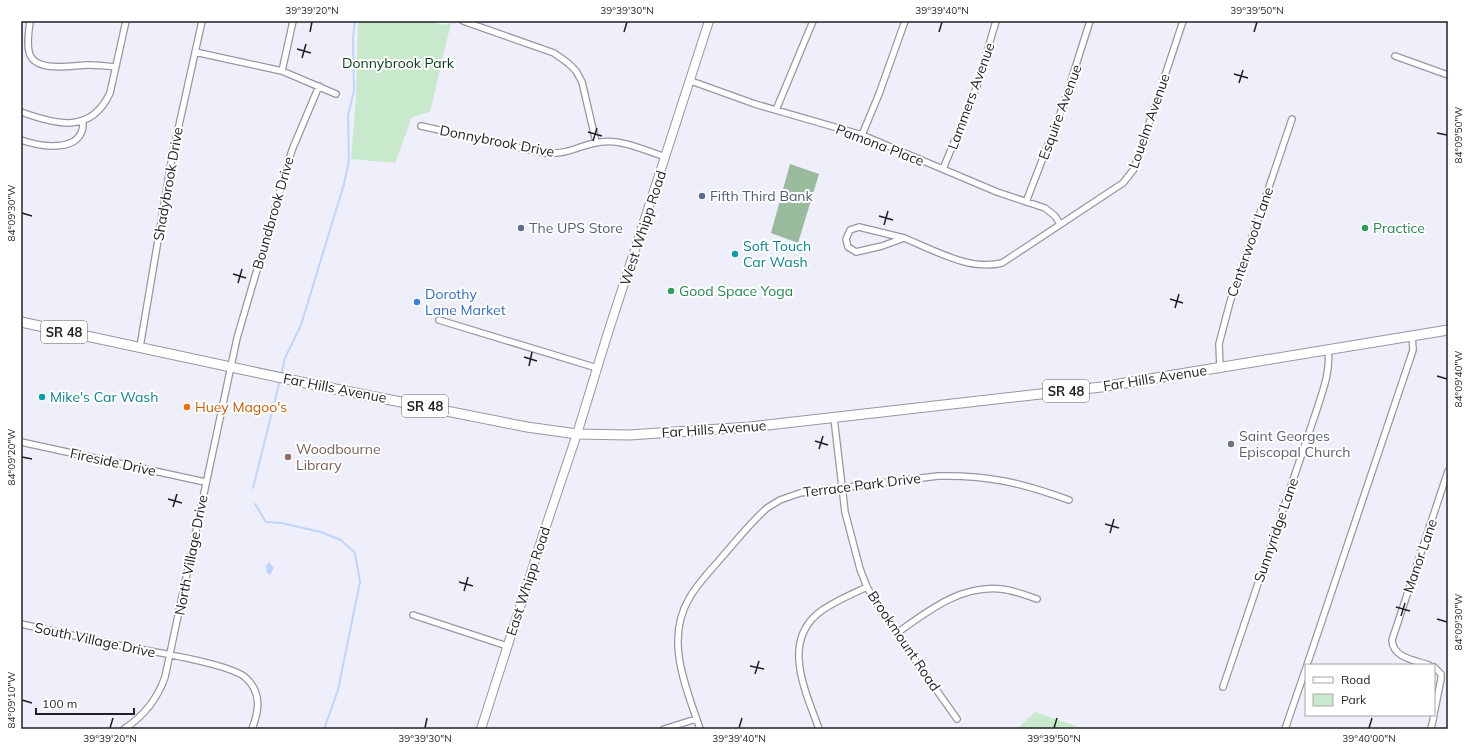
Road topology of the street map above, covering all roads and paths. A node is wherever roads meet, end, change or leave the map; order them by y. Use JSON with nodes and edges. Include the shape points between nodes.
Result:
{"nodes":[{"id":1,"x":30,"y":21,"type":"edge"},
{"id":2,"x":126,"y":21,"type":"edge"},
{"id":3,"x":202,"y":21,"type":"edge"},
{"id":4,"x":293,"y":21,"type":"edge"},
{"id":5,"x":463,"y":21,"type":"edge"},
{"id":6,"x":709,"y":21,"type":"edge"},
{"id":7,"x":813,"y":21,"type":"edge"},
{"id":8,"x":905,"y":21,"type":"edge"},
{"id":9,"x":996,"y":21,"type":"edge"},
{"id":10,"x":1090,"y":21,"type":"edge"},
{"id":11,"x":1183,"y":21,"type":"edge"},
{"id":12,"x":195,"y":52,"type":"junction"},
{"id":13,"x":1395,"y":56,"type":"dead end"},
{"id":14,"x":116,"y":67,"type":"junction"},
{"id":15,"x":282,"y":71,"type":"junction"},
{"id":16,"x":1448,"y":75,"type":"edge"},
{"id":17,"x":690,"y":81,"type":"junction"},
{"id":18,"x":319,"y":86,"type":"junction"},
{"id":19,"x":336,"y":94,"type":"dead end"},
{"id":20,"x":776,"y":110,"type":"junction"},
{"id":21,"x":21,"y":112,"type":"edge"},
{"id":22,"x":1292,"y":119,"type":"dead end"},
{"id":23,"x":83,"y":121,"type":"junction"},
{"id":24,"x":421,"y":126,"type":"dead end"},
{"id":25,"x":862,"y":135,"type":"junction"},
{"id":26,"x":21,"y":140,"type":"edge"},
{"id":27,"x":596,"y":142,"type":"junction"},
{"id":28,"x":666,"y":157,"type":"junction"},
{"id":29,"x":943,"y":169,"type":"junction"},
{"id":30,"x":1026,"y":202,"type":"junction"},
{"id":31,"x":1060,"y":224,"type":"junction"},
{"id":32,"x":904,"y":238,"type":"junction"},
{"id":33,"x":439,"y":320,"type":"dead end"},
{"id":34,"x":21,"y":322,"type":"edge"},
{"id":35,"x":1448,"y":330,"type":"edge"},
{"id":36,"x":1412,"y":335,"type":"junction"},
{"id":37,"x":140,"y":348,"type":"junction"},
{"id":38,"x":1328,"y":349,"type":"junction"},
{"id":39,"x":231,"y":366,"type":"junction"},
{"id":40,"x":1220,"y":367,"type":"junction"},
{"id":41,"x":597,"y":368,"type":"junction"},
{"id":42,"x":834,"y":418,"type":"junction"},
{"id":43,"x":578,"y":434,"type":"junction"},
{"id":44,"x":21,"y":442,"type":"edge"},
{"id":45,"x":1448,"y":471,"type":"edge"},
{"id":46,"x":206,"y":482,"type":"junction"},
{"id":47,"x":842,"y":487,"type":"junction"},
{"id":48,"x":1069,"y":500,"type":"dead end"},
{"id":49,"x":867,"y":586,"type":"junction"},
{"id":50,"x":1036,"y":599,"type":"dead end"},
{"id":51,"x":413,"y":615,"type":"dead end"},
{"id":52,"x":21,"y":624,"type":"edge"},
{"id":53,"x":897,"y":632,"type":"junction"},
{"id":54,"x":507,"y":646,"type":"junction"},
{"id":55,"x":170,"y":655,"type":"junction"},
{"id":56,"x":1307,"y":664,"type":"edge"},
{"id":57,"x":1426,"y":664,"type":"edge"},
{"id":58,"x":1435,"y":668,"type":"edge"},
{"id":59,"x":1305,"y":671,"type":"edge"},
{"id":60,"x":1223,"y":687,"type":"dead end"},
{"id":61,"x":1435,"y":710,"type":"edge"},
{"id":62,"x":1434,"y":716,"type":"edge"},
{"id":63,"x":696,"y":719,"type":"junction"},
{"id":64,"x":957,"y":719,"type":"dead end"},
{"id":65,"x":124,"y":729,"type":"edge"},
{"id":66,"x":252,"y":729,"type":"edge"},
{"id":67,"x":481,"y":729,"type":"edge"},
{"id":68,"x":664,"y":729,"type":"edge"},
{"id":69,"x":700,"y":729,"type":"edge"},
{"id":70,"x":819,"y":729,"type":"edge"},
{"id":71,"x":1285,"y":729,"type":"edge"},
{"id":72,"x":1431,"y":729,"type":"edge"}],
"edges":[{"from":1,"to":14,"type":"street","via":[[29,50],[32,58],[39,64]]},
{"from":2,"to":14,"type":"street"},
{"from":3,"to":12,"type":"street","name":"Shadybrook Drive"},
{"from":4,"to":15,"type":"street"},
{"from":5,"to":27,"type":"street","via":[[554,53],[568,63],[582,82]]},
{"from":6,"to":17,"type":"street","name":"West Whipp Road"},
{"from":7,"to":20,"type":"street"},
{"from":8,"to":25,"type":"street","via":[[882,88]]},
{"from":9,"to":29,"type":"street","name":"Lammers Avenue","via":[[977,86]]},
{"from":10,"to":30,"type":"street","name":"Esquire Avenue","via":[[1063,106]]},
{"from":11,"to":31,"type":"street","name":"Louelm Avenue","via":[[1131,174],[1123,183]]},
{"from":12,"to":15,"type":"street"},
{"from":12,"to":37,"type":"street","name":"Shadybrook Drive","via":[[172,157]]},
{"from":13,"to":16,"type":"street"},
{"from":14,"to":23,"type":"street","via":[[106,102],[96,114]]},
{"from":15,"to":18,"type":"street"},
{"from":17,"to":20,"type":"street","name":"Pamona Place"},
{"from":17,"to":28,"type":"street","name":"West Whipp Road"},
{"from":18,"to":19,"type":"street"},
{"from":18,"to":39,"type":"street","name":"Boundbrook Drive","via":[[292,150]]},
{"from":20,"to":25,"type":"street","name":"Pamona Place"},
{"from":21,"to":23,"type":"street","via":[[62,124]]},
{"from":22,"to":40,"type":"street","name":"Centerwood Lane","via":[[1224,322],[1219,344]]},
{"from":23,"to":26,"type":"street","via":[[81,137],[72,143],[38,146]]},
{"from":24,"to":27,"type":"street","name":"Donnybrook Drive","via":[[544,153],[571,152]]},
{"from":25,"to":29,"type":"street","name":"Pamona Place"},
{"from":27,"to":28,"type":"street","name":"Donnybrook Drive","via":[[619,143]]},
{"from":28,"to":41,"type":"street","name":"West Whipp Road"},
{"from":29,"to":30,"type":"street","name":"Pamona Place"},
{"from":30,"to":31,"type":"street","name":"Pamona Place","via":[[1045,208]]},
{"from":31,"to":32,"type":"street","name":"Louelm Avenue","via":[[1010,259],[989,266],[970,264]]},
{"from":32,"to":32,"type":"street","via":[[859,227],[850,230],[846,239],[848,247],[859,252]]},
{"from":33,"to":41,"type":"street"},
{"from":34,"to":37,"type":"main road","name":"Far Hills Avenue","number":"SR 48"},
{"from":35,"to":36,"type":"main road","name":"Far Hills Avenue","number":"SR 48"},
{"from":36,"to":38,"type":"main road","name":"Far Hills Avenue","number":"SR 48"},
{"from":36,"to":56,"type":"street","via":[[1413,350]]},
{"from":37,"to":39,"type":"main road","name":"Far Hills Avenue","number":"SR 48"},
{"from":38,"to":40,"type":"main road","name":"Far Hills Avenue","number":"SR 48"},
{"from":38,"to":60,"type":"street","name":"Sunnyridge Lane","via":[[1329,364],[1318,408]]},
{"from":39,"to":43,"type":"main road","name":"Far Hills Avenue","number":"SR 48","via":[[527,427]]},
{"from":39,"to":46,"type":"street","name":"North Village Drive"},
{"from":40,"to":42,"type":"main road","name":"Far Hills Avenue","number":"SR 48","via":[[1093,388]]},
{"from":41,"to":43,"type":"street","name":"West Whipp Road"},
{"from":42,"to":43,"type":"main road","name":"Far Hills Avenue","number":"SR 48","via":[[673,432]]},
{"from":42,"to":47,"type":"street","name":"Brookmount Road"},
{"from":43,"to":54,"type":"street","name":"East Whipp Road"},
{"from":44,"to":46,"type":"street","name":"Fireside Drive"},
{"from":45,"to":57,"type":"street","name":"Manor Lane","via":[[1392,640],[1397,653]]},
{"from":46,"to":55,"type":"street","name":"North Village Drive"},
{"from":47,"to":48,"type":"street","name":"Terrace Park Drive","via":[[938,476],[977,476],[1020,484]]},
{"from":47,"to":49,"type":"street","name":"Brookmount Road","via":[[849,532]]},
{"from":47,"to":63,"type":"street","name":"Terrace Park Drive","via":[[800,493],[780,500],[768,508],[714,565],[690,596],[680,621],[678,655]]},
{"from":49,"to":53,"type":"street","name":"Brookmount Road","via":[[884,616]]},
{"from":49,"to":70,"type":"street","via":[[820,611],[809,624],[800,642],[800,674]]},
{"from":50,"to":53,"type":"street","via":[[1001,589],[970,591],[941,603]]},
{"from":51,"to":54,"type":"street"},
{"from":52,"to":55,"type":"street","name":"South Village Drive"},
{"from":53,"to":64,"type":"street","name":"Brookmount Road"},
{"from":54,"to":67,"type":"street","name":"East Whipp Road"},
{"from":55,"to":65,"type":"street","name":"North Village Drive","via":[[165,677],[156,697],[144,714]]},
{"from":55,"to":66,"type":"street","name":"South Village Drive","via":[[233,670],[245,677],[254,687],[258,700],[257,716]]},
{"from":58,"to":61,"type":"street","via":[[1442,679]]},
{"from":59,"to":71,"type":"street"},
{"from":62,"to":72,"type":"street"},
{"from":63,"to":68,"type":"street"},
{"from":63,"to":69,"type":"street","name":"Terrace Park Drive"}]}
